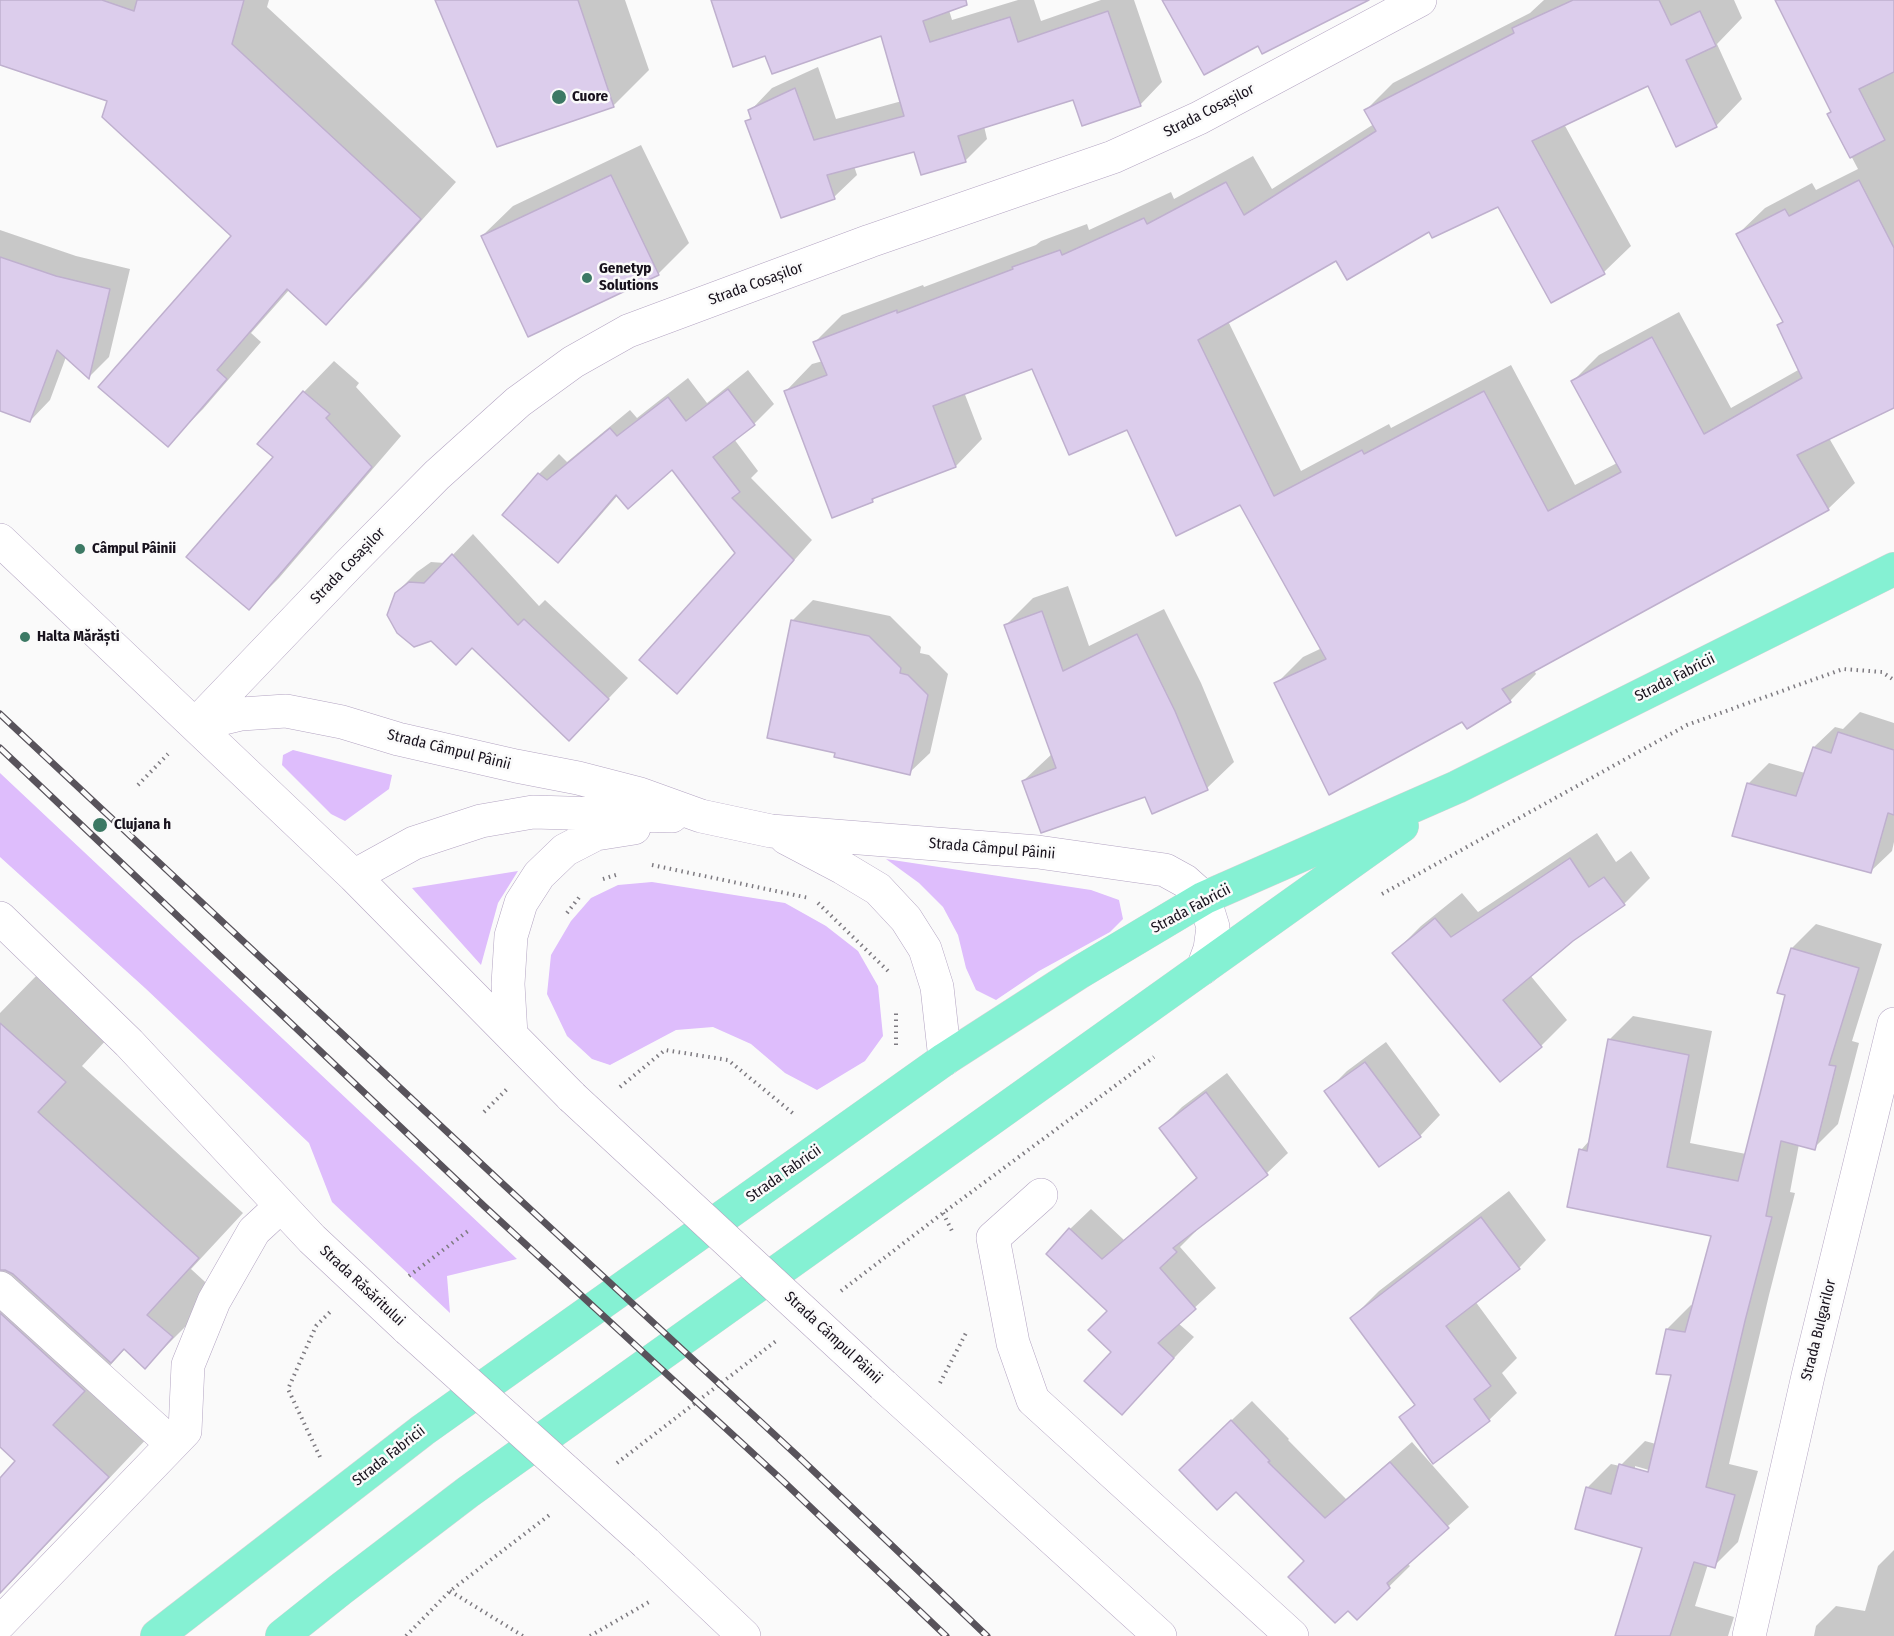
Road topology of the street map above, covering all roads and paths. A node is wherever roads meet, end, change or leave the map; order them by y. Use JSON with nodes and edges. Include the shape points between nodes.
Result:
{"nodes":[{"id":1,"x":1420,"y":0,"type":"edge"},
{"id":2,"x":0,"y":540,"type":"edge"},
{"id":3,"x":1894,"y":568,"type":"edge"},
{"id":4,"x":1894,"y":680,"type":"edge"},
{"id":5,"x":195,"y":725,"type":"junction"},
{"id":6,"x":169,"y":753,"type":"dead end"},
{"id":7,"x":138,"y":785,"type":"dead end"},
{"id":8,"x":1457,"y":787,"type":"junction"},
{"id":9,"x":701,"y":816,"type":"junction"},
{"id":10,"x":771,"y":831,"type":"junction"},
{"id":11,"x":650,"y":864,"type":"dead end"},
{"id":12,"x":620,"y":874,"type":"dead end"},
{"id":13,"x":354,"y":876,"type":"junction"},
{"id":14,"x":601,"y":880,"type":"dead end"},
{"id":15,"x":584,"y":891,"type":"dead end"},
{"id":16,"x":1382,"y":894,"type":"dead end"},
{"id":17,"x":1203,"y":898,"type":"junction"},
{"id":18,"x":563,"y":917,"type":"dead end"},
{"id":19,"x":0,"y":918,"type":"edge"},
{"id":20,"x":1203,"y":968,"type":"junction"},
{"id":21,"x":896,"y":979,"type":"dead end"},
{"id":22,"x":896,"y":1012,"type":"dead end"},
{"id":23,"x":1894,"y":1024,"type":"edge"},
{"id":24,"x":511,"y":1035,"type":"junction"},
{"id":25,"x":896,"y":1046,"type":"dead end"},
{"id":26,"x":1161,"y":1052,"type":"dead end"},
{"id":27,"x":945,"y":1059,"type":"junction"},
{"id":28,"x":508,"y":1088,"type":"dead end"},
{"id":29,"x":617,"y":1089,"type":"dead end"},
{"id":30,"x":484,"y":1112,"type":"dead end"},
{"id":31,"x":798,"y":1117,"type":"dead end"},
{"id":32,"x":1041,"y":1195,"type":"dead end"},
{"id":33,"x":281,"y":1206,"type":"junction"},
{"id":34,"x":943,"y":1213,"type":"junction"},
{"id":35,"x":468,"y":1231,"type":"dead end"},
{"id":36,"x":953,"y":1233,"type":"dead end"},
{"id":37,"x":0,"y":1288,"type":"edge"},
{"id":38,"x":369,"y":1292,"type":"junction"},
{"id":39,"x":839,"y":1293,"type":"dead end"},
{"id":40,"x":968,"y":1323,"type":"dead end"},
{"id":41,"x":782,"y":1336,"type":"dead end"},
{"id":42,"x":919,"y":1416,"type":"junction"},
{"id":43,"x":172,"y":1444,"type":"junction"},
{"id":44,"x":324,"y":1466,"type":"dead end"},
{"id":45,"x":611,"y":1467,"type":"dead end"},
{"id":46,"x":554,"y":1511,"type":"dead end"},
{"id":47,"x":686,"y":1581,"type":"junction"},
{"id":48,"x":450,"y":1591,"type":"junction"},
{"id":49,"x":0,"y":1623,"type":"edge"},
{"id":50,"x":157,"y":1636,"type":"edge"},
{"id":51,"x":282,"y":1636,"type":"edge"},
{"id":52,"x":406,"y":1636,"type":"edge"},
{"id":53,"x":523,"y":1636,"type":"edge"},
{"id":54,"x":590,"y":1636,"type":"edge"},
{"id":55,"x":744,"y":1636,"type":"edge"},
{"id":56,"x":1160,"y":1636,"type":"edge"},
{"id":57,"x":1292,"y":1636,"type":"edge"},
{"id":58,"x":1749,"y":1636,"type":"edge"}],
"edges":[{"from":1,"to":5,"type":"street","name":"Strada Cosașilor","via":[[1199,118],[1113,158],[870,241],[628,331],[573,362],[518,402],[437,475]]},
{"from":2,"to":5,"type":"street","name":"Strada Câmpul Pâinii"},
{"from":3,"to":8,"type":"main road","name":"Strada Fabricii"},
{"from":4,"to":16,"type":"path","via":[[1882,672],[1843,669],[1687,725]]},
{"from":5,"to":9,"type":"street","name":"Strada Câmpul Pâinii","via":[[241,714],[286,711],[578,778],[640,794]]},
{"from":5,"to":13,"type":"street","name":"Strada Câmpul Pâinii"},
{"from":6,"to":7,"type":"path"},
{"from":8,"to":17,"type":"main road","name":"Strada Fabricii"},
{"from":8,"to":20,"type":"main road","name":"Strada Fabricii"},
{"from":9,"to":10,"type":"street","name":"Strada Câmpul Pâinii"},
{"from":9,"to":13,"type":"street","name":"Strada Câmpul Pâinii","via":[[534,812],[481,821],[414,843]]},
{"from":9,"to":24,"type":"street","name":"Strada Câmpul Pâinii","via":[[596,834],[565,850],[538,874],[521,903],[511,936]]},
{"from":10,"to":17,"type":"street","name":"Strada Câmpul Pâinii","via":[[1038,852],[1165,870],[1185,881]]},
{"from":10,"to":27,"type":"street","name":"Strada Câmpul Pâinii","via":[[878,889],[906,919],[925,949],[937,987]]},
{"from":11,"to":21,"type":"path","via":[[814,899]]},
{"from":12,"to":14,"type":"path"},
{"from":13,"to":24,"type":"street","name":"Strada Câmpul Pâinii"},
{"from":15,"to":18,"type":"path"},
{"from":17,"to":20,"type":"street","via":[[1213,927]]},
{"from":17,"to":27,"type":"main road","name":"Strada Fabricii"},
{"from":19,"to":33,"type":"street","name":"Strada Răsăritului","via":[[129,1043]]},
{"from":20,"to":51,"type":"main road","name":"Strada Fabricii","via":[[468,1492]]},
{"from":22,"to":25,"type":"path"},
{"from":23,"to":58,"type":"street","name":"Strada Bulgarilor"},
{"from":24,"to":42,"type":"street","name":"Strada Câmpul Pâinii","bridge":true,"via":[[572,1097]]},
{"from":26,"to":34,"type":"path"},
{"from":27,"to":50,"type":"main road","name":"Strada Fabricii","via":[[423,1430]]},
{"from":28,"to":30,"type":"path"},
{"from":29,"to":31,"type":"path","via":[[665,1050],[728,1060]]},
{"from":32,"to":57,"type":"street","via":[[993,1238],[1013,1342],[1033,1400]]},
{"from":33,"to":38,"type":"street","name":"Strada Răsăritului"},
{"from":33,"to":43,"type":"street","via":[[254,1231],[214,1301],[188,1365],[185,1431]]},
{"from":34,"to":36,"type":"path"},
{"from":34,"to":39,"type":"path"},
{"from":35,"to":38,"type":"path"},
{"from":37,"to":43,"type":"street"},
{"from":38,"to":44,"type":"path","via":[[316,1326],[288,1389]]},
{"from":38,"to":47,"type":"street","name":"Strada Răsăritului","bridge":true},
{"from":40,"to":42,"type":"path","via":[[948,1371]]},
{"from":41,"to":45,"type":"path"},
{"from":42,"to":56,"type":"street","name":"Strada Câmpul Pâinii"},
{"from":43,"to":49,"type":"street"},
{"from":46,"to":48,"type":"path"},
{"from":47,"to":54,"type":"path"},
{"from":47,"to":55,"type":"street","name":"Strada Răsăritului"},
{"from":48,"to":52,"type":"path"},
{"from":48,"to":53,"type":"path"}]}
